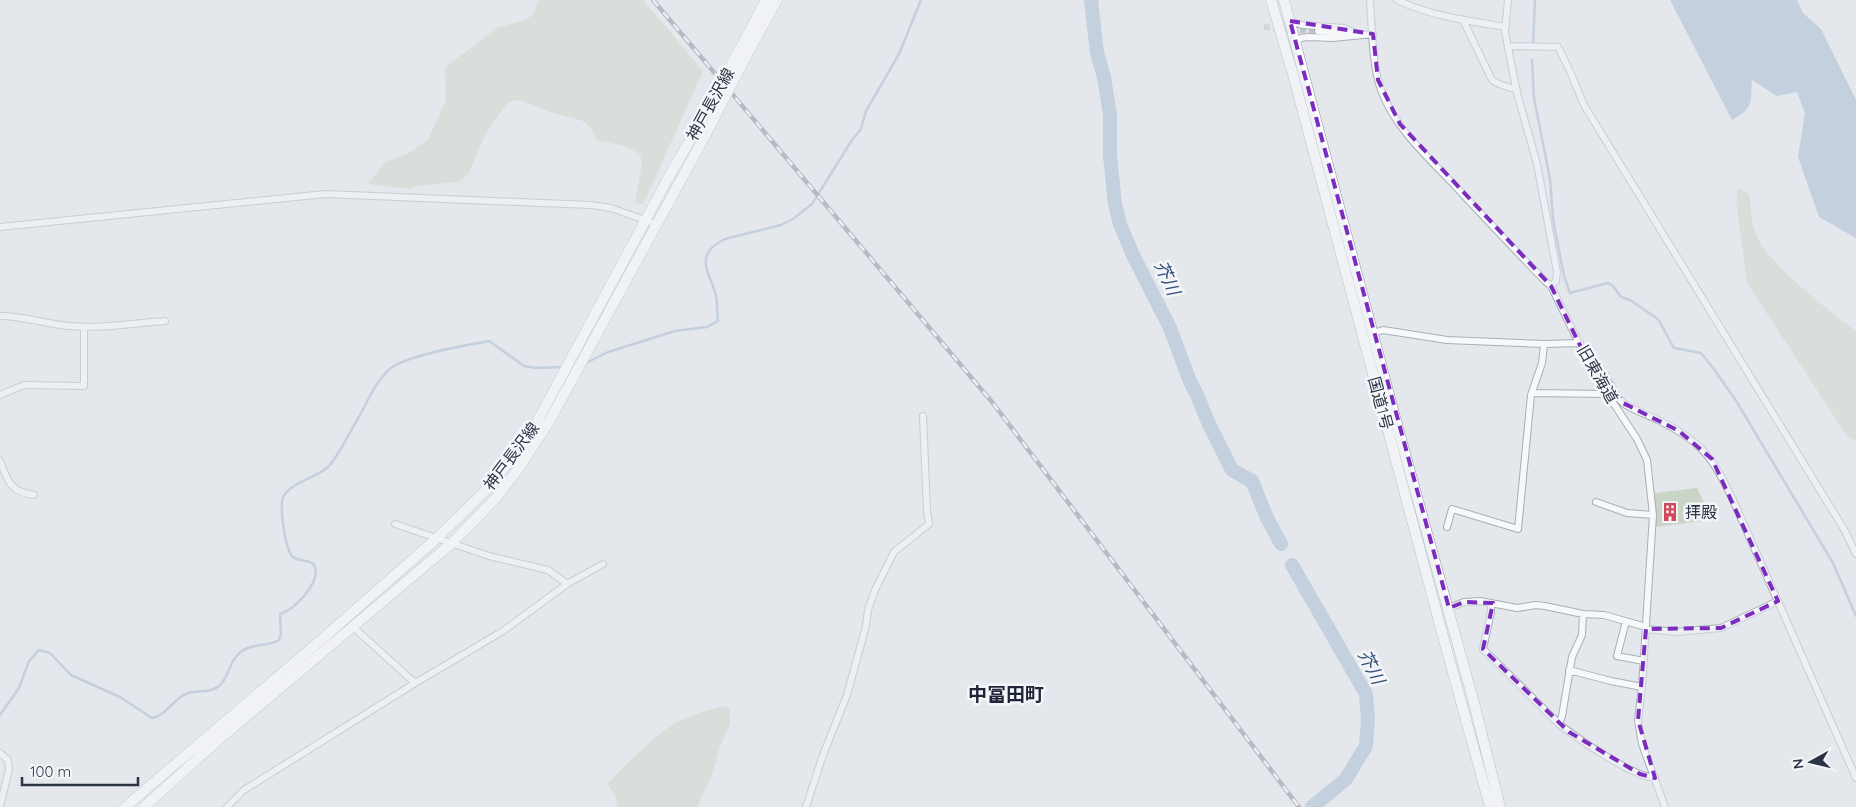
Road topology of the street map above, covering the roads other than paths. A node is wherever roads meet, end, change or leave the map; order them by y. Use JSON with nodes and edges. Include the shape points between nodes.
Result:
{"nodes":[{"id":1,"x":766,"y":0,"type":"edge"},
{"id":2,"x":777,"y":0,"type":"edge"},
{"id":3,"x":1271,"y":0,"type":"edge"},
{"id":4,"x":1284,"y":0,"type":"edge"},
{"id":5,"x":1370,"y":0,"type":"edge"},
{"id":6,"x":1397,"y":0,"type":"edge"},
{"id":7,"x":1508,"y":0,"type":"edge"},
{"id":8,"x":1463,"y":20,"type":"junction"},
{"id":9,"x":1290,"y":21,"type":"junction"},
{"id":10,"x":1506,"y":27,"type":"junction"},
{"id":11,"x":1318,"y":31,"type":"tunnel mouth"},
{"id":12,"x":1359,"y":34,"type":"junction"},
{"id":13,"x":1373,"y":34,"type":"junction"},
{"id":14,"x":1296,"y":42,"type":"junction"},
{"id":15,"x":746,"y":46,"type":"junction"},
{"id":16,"x":1508,"y":46,"type":"junction"},
{"id":17,"x":1517,"y":90,"type":"junction"},
{"id":18,"x":701,"y":131,"type":"junction"},
{"id":19,"x":646,"y":219,"type":"junction"},
{"id":20,"x":656,"y":224,"type":"junction"},
{"id":21,"x":0,"y":227,"type":"edge"},
{"id":22,"x":1552,"y":286,"type":"junction"},
{"id":23,"x":0,"y":316,"type":"edge"},
{"id":24,"x":165,"y":321,"type":"dead end"},
{"id":25,"x":84,"y":327,"type":"junction"},
{"id":26,"x":1373,"y":333,"type":"junction"},
{"id":27,"x":1580,"y":343,"type":"junction"},
{"id":28,"x":1544,"y":344,"type":"junction"},
{"id":29,"x":1593,"y":372,"type":"junction"},
{"id":30,"x":1532,"y":394,"type":"junction"},
{"id":31,"x":1607,"y":394,"type":"junction"},
{"id":32,"x":0,"y":396,"type":"edge"},
{"id":33,"x":923,"y":416,"type":"dead end"},
{"id":34,"x":0,"y":461,"type":"edge"},
{"id":35,"x":34,"y":495,"type":"dead end"},
{"id":36,"x":1596,"y":502,"type":"dead end"},
{"id":37,"x":1653,"y":515,"type":"junction"},
{"id":38,"x":395,"y":524,"type":"dead end"},
{"id":39,"x":1447,"y":527,"type":"dead end"},
{"id":40,"x":436,"y":539,"type":"junction"},
{"id":41,"x":452,"y":543,"type":"junction"},
{"id":42,"x":1856,"y":554,"type":"edge"},
{"id":43,"x":603,"y":564,"type":"dead end"},
{"id":44,"x":567,"y":584,"type":"junction"},
{"id":45,"x":1778,"y":601,"type":"junction"},
{"id":46,"x":1491,"y":603,"type":"junction"},
{"id":47,"x":1449,"y":608,"type":"junction"},
{"id":48,"x":1582,"y":614,"type":"junction"},
{"id":49,"x":1626,"y":621,"type":"junction"},
{"id":50,"x":352,"y":626,"type":"junction"},
{"id":51,"x":1646,"y":628,"type":"junction"},
{"id":52,"x":1644,"y":661,"type":"junction"},
{"id":53,"x":1569,"y":670,"type":"junction"},
{"id":54,"x":415,"y":683,"type":"junction"},
{"id":55,"x":1642,"y":687,"type":"junction"},
{"id":56,"x":1559,"y":724,"type":"junction"},
{"id":57,"x":0,"y":753,"type":"edge"},
{"id":58,"x":1655,"y":778,"type":"junction"},
{"id":59,"x":1856,"y":778,"type":"edge"},
{"id":60,"x":0,"y":806,"type":"edge"},
{"id":61,"x":125,"y":807,"type":"edge"},
{"id":62,"x":144,"y":807,"type":"edge"},
{"id":63,"x":227,"y":807,"type":"edge"},
{"id":64,"x":806,"y":807,"type":"edge"},
{"id":65,"x":1490,"y":807,"type":"edge"},
{"id":66,"x":1500,"y":807,"type":"edge"},
{"id":67,"x":1665,"y":807,"type":"edge"}],
"edges":[{"from":1,"to":15,"type":"main road","name":"神戸長沢線"},
{"from":2,"to":15,"type":"main road","name":"神戸長沢線"},
{"from":3,"to":65,"type":"main road","name":"国道1号"},
{"from":4,"to":9,"type":"main road","name":"国道1号"},
{"from":5,"to":13,"type":"street","name":"旧東海道"},
{"from":6,"to":8,"type":"street"},
{"from":7,"to":10,"type":"street"},
{"from":8,"to":10,"type":"street"},
{"from":8,"to":17,"type":"street","via":[[1492,80]]},
{"from":9,"to":12,"type":"street","via":[[1344,28]]},
{"from":9,"to":14,"type":"main road","name":"国道1号"},
{"from":10,"to":16,"type":"street"},
{"from":11,"to":12,"type":"street"},
{"from":12,"to":13,"type":"street"},
{"from":12,"to":14,"type":"street","via":[[1308,37]]},
{"from":13,"to":22,"type":"street","name":"旧東海道","via":[[1378,80],[1403,128]]},
{"from":14,"to":26,"type":"main road","name":"国道1号"},
{"from":15,"to":18,"type":"main road","name":"神戸長沢線","bridge":true},
{"from":16,"to":17,"type":"street"},
{"from":16,"to":42,"type":"street","via":[[1558,47],[1584,105]]},
{"from":17,"to":22,"type":"street","via":[[1537,164],[1558,272]]},
{"from":18,"to":19,"type":"main road","name":"神戸長沢線"},
{"from":18,"to":20,"type":"main road","name":"神戸長沢線"},
{"from":19,"to":20,"type":"street"},
{"from":19,"to":21,"type":"street","via":[[591,205],[326,194]]},
{"from":19,"to":40,"type":"main road","name":"神戸長沢線","via":[[522,446],[485,491]]},
{"from":20,"to":41,"type":"main road","name":"神戸長沢線","via":[[550,420],[502,490]]},
{"from":22,"to":27,"type":"street","name":"旧東海道"},
{"from":23,"to":25,"type":"street"},
{"from":24,"to":25,"type":"street"},
{"from":25,"to":32,"type":"street","via":[[84,386],[24,385]]},
{"from":26,"to":28,"type":"street","via":[[1383,330],[1446,340]]},
{"from":26,"to":47,"type":"main road","name":"国道1号"},
{"from":27,"to":28,"type":"street"},
{"from":27,"to":29,"type":"street","name":"旧東海道"},
{"from":28,"to":30,"type":"street"},
{"from":29,"to":31,"type":"street","name":"旧東海道"},
{"from":29,"to":45,"type":"street","via":[[1604,374],[1623,403],[1679,431],[1712,459]]},
{"from":30,"to":31,"type":"street"},
{"from":30,"to":39,"type":"street","via":[[1518,529],[1452,509]]},
{"from":31,"to":37,"type":"street","name":"旧東海道","via":[[1647,460]]},
{"from":33,"to":64,"type":"street","via":[[929,524],[894,552],[875,590],[847,695]]},
{"from":34,"to":35,"type":"street","via":[[9,483],[19,491]]},
{"from":36,"to":37,"type":"street","via":[[1627,513]]},
{"from":37,"to":51,"type":"street","name":"旧東海道"},
{"from":38,"to":40,"type":"street"},
{"from":40,"to":41,"type":"street"},
{"from":40,"to":61,"type":"main road","name":"神戸長沢線"},
{"from":41,"to":44,"type":"street","via":[[548,570]]},
{"from":41,"to":50,"type":"main road","name":"神戸長沢線"},
{"from":43,"to":44,"type":"street"},
{"from":44,"to":54,"type":"street","via":[[510,627]]},
{"from":45,"to":51,"type":"street","via":[[1721,628],[1683,632]]},
{"from":45,"to":59,"type":"street"},
{"from":46,"to":47,"type":"street","via":[[1464,602]]},
{"from":46,"to":48,"type":"street","via":[[1517,608],[1545,606]]},
{"from":46,"to":56,"type":"street","via":[[1483,649]]},
{"from":47,"to":66,"type":"main road","name":"国道1号"},
{"from":48,"to":49,"type":"street"},
{"from":48,"to":53,"type":"street","via":[[1582,635]]},
{"from":49,"to":51,"type":"street"},
{"from":49,"to":52,"type":"street","via":[[1617,656]]},
{"from":50,"to":54,"type":"street"},
{"from":50,"to":62,"type":"main road","name":"神戸長沢線"},
{"from":51,"to":52,"type":"street","name":"旧東海道"},
{"from":52,"to":55,"type":"street","name":"旧東海道"},
{"from":53,"to":55,"type":"street"},
{"from":53,"to":56,"type":"street"},
{"from":54,"to":63,"type":"street","via":[[244,790]]},
{"from":55,"to":58,"type":"street","name":"旧東海道","via":[[1638,720],[1642,744]]},
{"from":56,"to":58,"type":"street","via":[[1603,754],[1640,774]]},
{"from":57,"to":60,"type":"street","via":[[8,760],[9,770]]},
{"from":58,"to":67,"type":"street","name":"旧東海道"}]}
